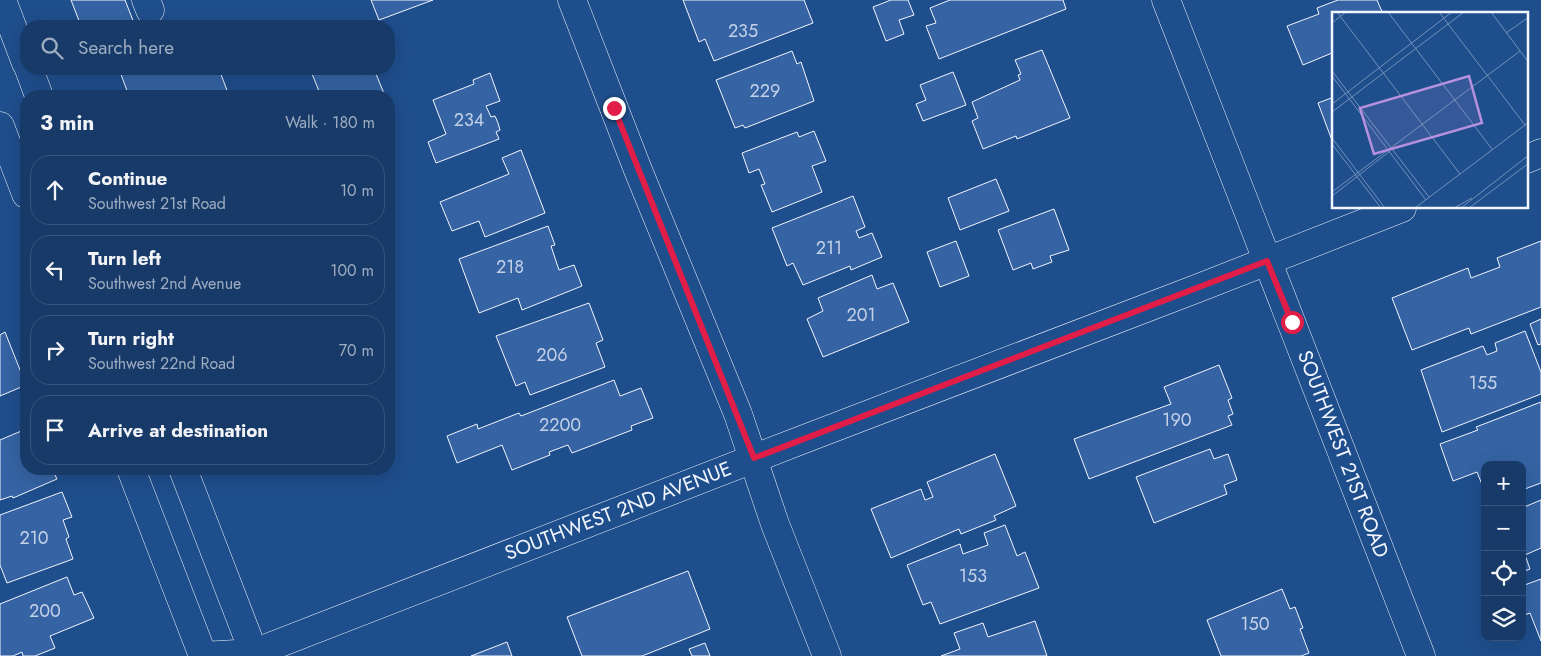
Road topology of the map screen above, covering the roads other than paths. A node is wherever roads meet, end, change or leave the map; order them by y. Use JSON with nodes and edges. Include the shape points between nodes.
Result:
{"nodes":[{"id":1,"x":2,"y":0,"type":"edge"},
{"id":2,"x":572,"y":0,"type":"edge"},
{"id":3,"x":1166,"y":0,"type":"edge"},
{"id":4,"x":20,"y":47,"type":"edge"},
{"id":5,"x":31,"y":75,"type":"edge"},
{"id":6,"x":37,"y":90,"type":"edge"},
{"id":7,"x":0,"y":126,"type":"edge"},
{"id":8,"x":1541,"y":153,"type":"edge"},
{"id":9,"x":1528,"y":159,"type":"edge"},
{"id":10,"x":20,"y":178,"type":"edge"},
{"id":11,"x":1399,"y":209,"type":"edge"},
{"id":12,"x":1267,"y":261,"type":"junction"},
{"id":13,"x":754,"y":458,"type":"junction"},
{"id":14,"x":133,"y":475,"type":"edge"},
{"id":15,"x":185,"y":475,"type":"edge"},
{"id":16,"x":254,"y":655,"type":"edge"},
{"id":17,"x":203,"y":656,"type":"edge"},
{"id":18,"x":827,"y":656,"type":"edge"},
{"id":19,"x":1421,"y":656,"type":"edge"}],
"edges":[{"from":1,"to":4,"type":"street"},
{"from":2,"to":13,"type":"street"},
{"from":3,"to":12,"type":"street","name":"SOUTHWEST 21ST ROAD"},
{"from":5,"to":6,"type":"street"},
{"from":7,"to":10,"type":"street"},
{"from":8,"to":9,"type":"street"},
{"from":11,"to":12,"type":"street","name":"SOUTHWEST 2ND AVENUE"},
{"from":12,"to":13,"type":"street","name":"SOUTHWEST 2ND AVENUE"},
{"from":12,"to":19,"type":"street","name":"SOUTHWEST 21ST ROAD"},
{"from":13,"to":16,"type":"street","name":"SOUTHWEST 2ND AVENUE"},
{"from":13,"to":18,"type":"street","via":[[775,524]]},
{"from":14,"to":17,"type":"street"},
{"from":15,"to":16,"type":"street"},
{"from":16,"to":17,"type":"street","name":"SOUTHWEST 2ND AVENUE"}]}
